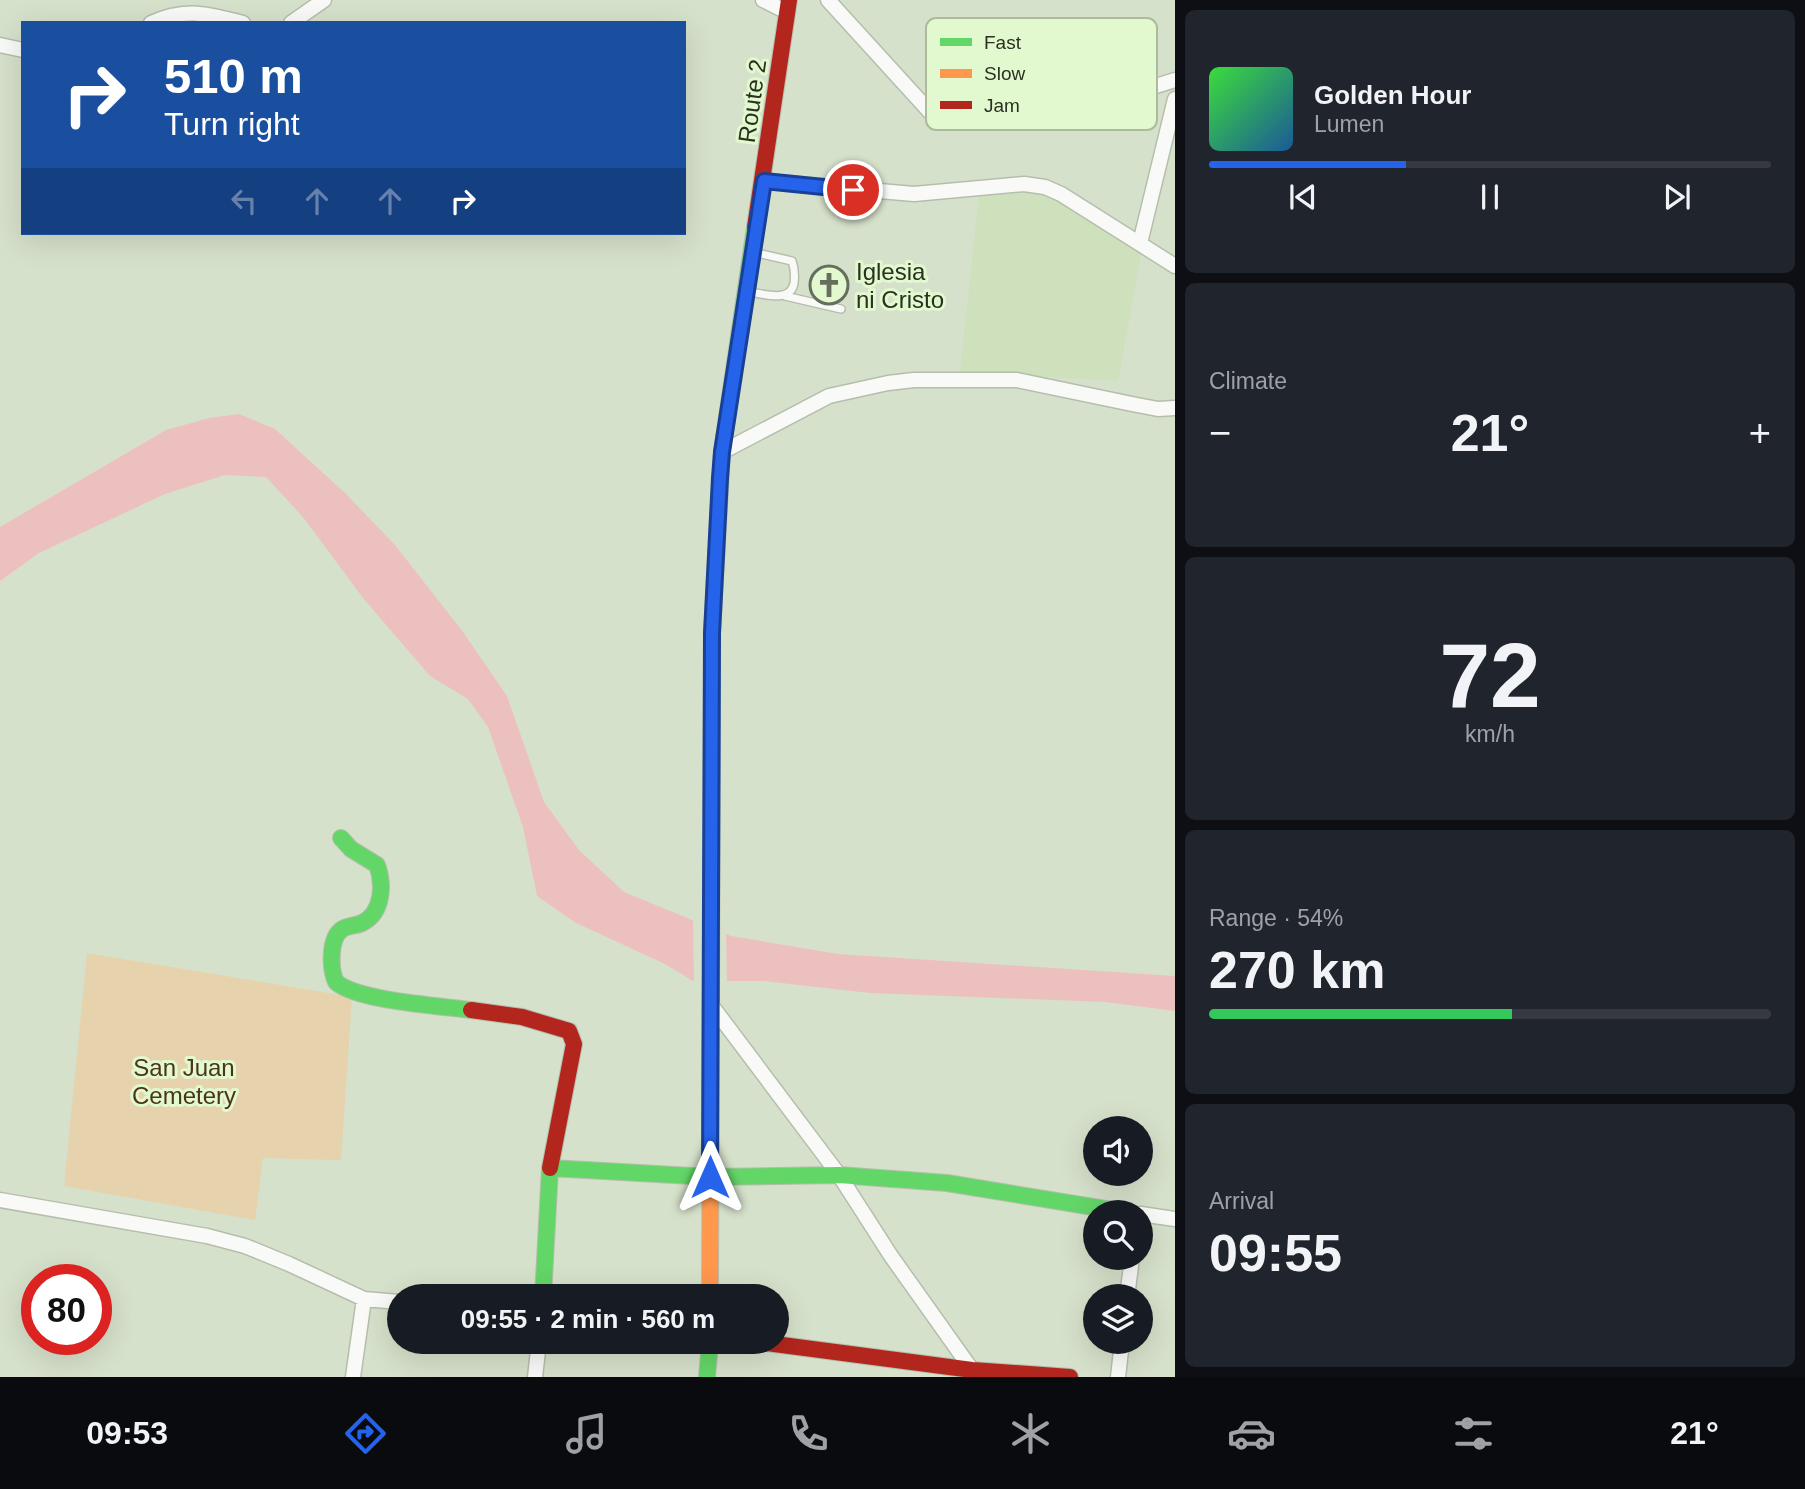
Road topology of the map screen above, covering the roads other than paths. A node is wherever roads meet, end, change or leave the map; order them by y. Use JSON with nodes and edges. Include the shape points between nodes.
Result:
{"nodes":[{"id":1,"x":324,"y":0,"type":"edge"},
{"id":2,"x":763,"y":0,"type":"edge"},
{"id":3,"x":828,"y":0,"type":"edge"},
{"id":4,"x":788,"y":6,"type":"edge"},
{"id":5,"x":156,"y":21,"type":"edge"},
{"id":6,"x":235,"y":21,"type":"edge"},
{"id":7,"x":294,"y":21,"type":"edge"},
{"id":8,"x":0,"y":45,"type":"edge"},
{"id":9,"x":21,"y":50,"type":"edge"},
{"id":10,"x":1175,"y":80,"type":"edge"},
{"id":11,"x":1157,"y":86,"type":"edge"},
{"id":12,"x":1175,"y":99,"type":"edge"},
{"id":13,"x":926,"y":108,"type":"edge"},
{"id":14,"x":764,"y":181,"type":"junction"},
{"id":15,"x":1140,"y":243,"type":"junction"},
{"id":16,"x":752,"y":252,"type":"junction"},
{"id":17,"x":1175,"y":266,"type":"edge"},
{"id":18,"x":746,"y":292,"type":"junction"},
{"id":19,"x":784,"y":295,"type":"junction"},
{"id":20,"x":841,"y":309,"type":"dead end"},
{"id":21,"x":1175,"y":408,"type":"edge"},
{"id":22,"x":722,"y":452,"type":"junction"},
{"id":23,"x":341,"y":838,"type":"dead end"},
{"id":24,"x":711,"y":996,"type":"junction"},
{"id":25,"x":550,"y":1168,"type":"junction"},
{"id":26,"x":839,"y":1175,"type":"junction"},
{"id":27,"x":710,"y":1177,"type":"junction"},
{"id":28,"x":0,"y":1200,"type":"edge"},
{"id":29,"x":1083,"y":1205,"type":"edge"},
{"id":30,"x":1153,"y":1216,"type":"edge"},
{"id":31,"x":1175,"y":1219,"type":"edge"},
{"id":32,"x":544,"y":1284,"type":"edge"},
{"id":33,"x":710,"y":1284,"type":"edge"},
{"id":34,"x":364,"y":1299,"type":"junction"},
{"id":35,"x":387,"y":1301,"type":"edge"},
{"id":36,"x":789,"y":1346,"type":"edge"},
{"id":37,"x":538,"y":1354,"type":"edge"},
{"id":38,"x":709,"y":1354,"type":"edge"},
{"id":39,"x":1121,"y":1354,"type":"edge"},
{"id":40,"x":972,"y":1370,"type":"junction"},
{"id":41,"x":353,"y":1377,"type":"edge"},
{"id":42,"x":535,"y":1377,"type":"edge"},
{"id":43,"x":707,"y":1377,"type":"edge"},
{"id":44,"x":1070,"y":1377,"type":"edge"},
{"id":45,"x":1118,"y":1377,"type":"edge"}],
"edges":[{"from":1,"to":7,"type":"street"},
{"from":2,"to":4,"type":"street"},
{"from":3,"to":13,"type":"street"},
{"from":4,"to":14,"type":"main road","name":"Route 2"},
{"from":5,"to":6,"type":"street","via":[[190,12]]},
{"from":8,"to":9,"type":"street"},
{"from":10,"to":11,"type":"street"},
{"from":12,"to":15,"type":"street"},
{"from":14,"to":15,"type":"street","via":[[914,194],[1036,185],[1061,194]]},
{"from":14,"to":16,"type":"main road","name":"Route 2"},
{"from":15,"to":17,"type":"street"},
{"from":16,"to":18,"type":"main road","name":"Route 2"},
{"from":16,"to":19,"type":"lane","via":[[792,261],[793,288]]},
{"from":18,"to":19,"type":"lane"},
{"from":18,"to":22,"type":"main road","name":"Route 2"},
{"from":19,"to":20,"type":"lane"},
{"from":21,"to":22,"type":"street","via":[[1145,407],[1017,380],[888,383],[829,396]]},
{"from":22,"to":24,"type":"main road","name":"Route 2","via":[[712,633]]},
{"from":23,"to":25,"type":"main road","via":[[377,865],[381,894],[370,919],[340,931],[334,942],[334,981],[365,995],[522,1017],[572,1034],[574,1044]]},
{"from":24,"to":26,"type":"street"},
{"from":24,"to":27,"type":"main road","name":"Route 2"},
{"from":25,"to":27,"type":"main road"},
{"from":25,"to":32,"type":"main road"},
{"from":26,"to":27,"type":"main road"},
{"from":26,"to":29,"type":"main road","via":[[947,1183]]},
{"from":26,"to":40,"type":"street"},
{"from":27,"to":33,"type":"main road","name":"Route 2"},
{"from":28,"to":34,"type":"street","via":[[245,1246]]},
{"from":30,"to":31,"type":"street"},
{"from":34,"to":35,"type":"street"},
{"from":34,"to":41,"type":"street"},
{"from":36,"to":40,"type":"main road"},
{"from":37,"to":42,"type":"street"},
{"from":38,"to":43,"type":"main road"},
{"from":39,"to":45,"type":"street"},
{"from":40,"to":44,"type":"main road"}]}
